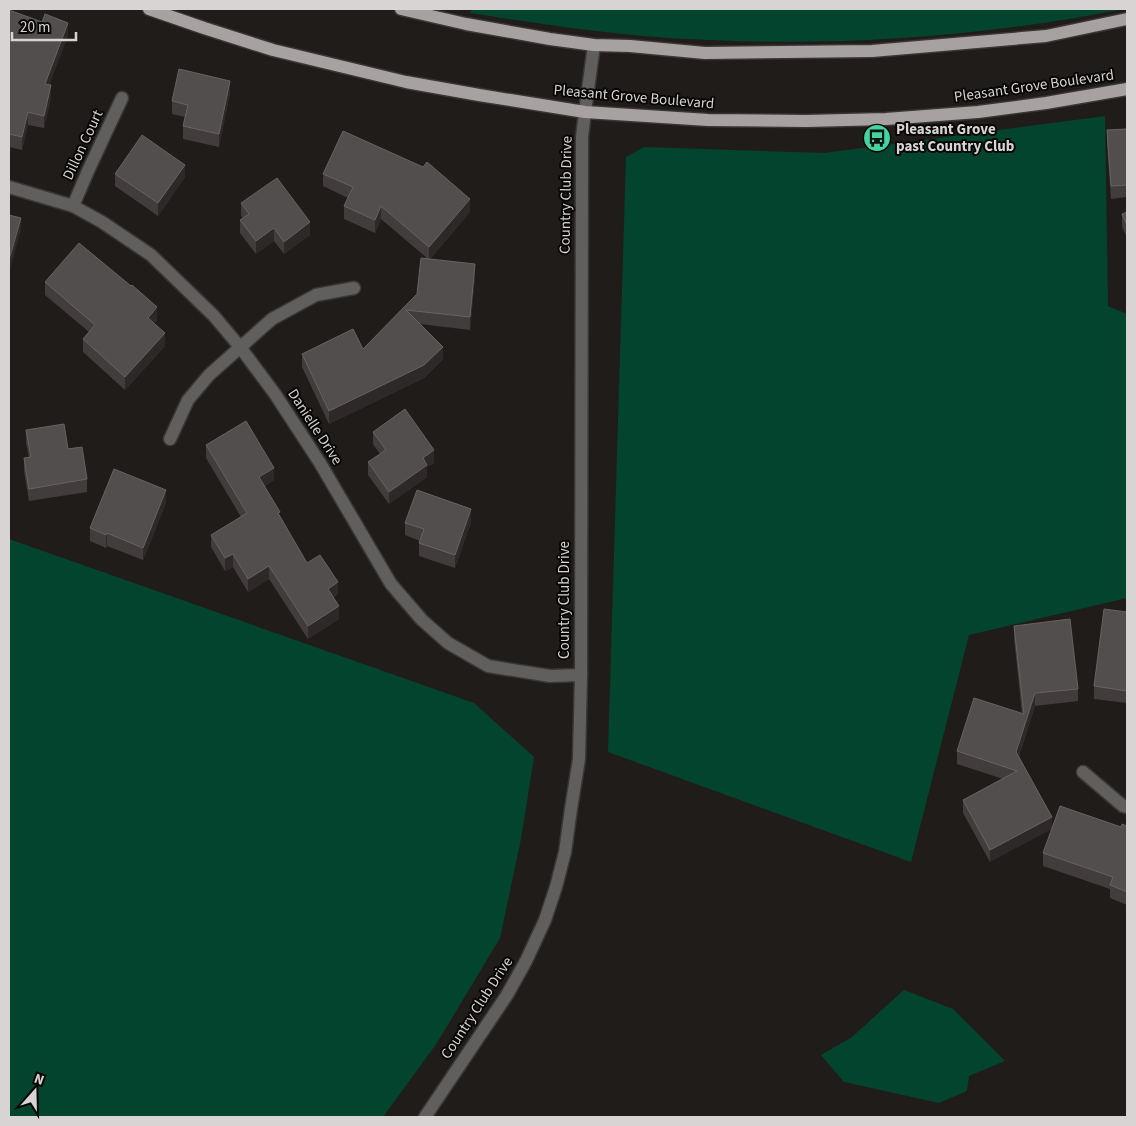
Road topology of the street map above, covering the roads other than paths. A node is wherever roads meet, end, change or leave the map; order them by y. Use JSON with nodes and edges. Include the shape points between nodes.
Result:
{"nodes":[{"id":1,"x":149,"y":9,"type":"edge"},
{"id":2,"x":401,"y":9,"type":"edge"},
{"id":3,"x":1127,"y":19,"type":"edge"},
{"id":4,"x":594,"y":45,"type":"junction"},
{"id":5,"x":1127,"y":89,"type":"edge"},
{"id":6,"x":122,"y":98,"type":"dead end"},
{"id":7,"x":585,"y":112,"type":"junction"},
{"id":8,"x":9,"y":187,"type":"edge"},
{"id":9,"x":73,"y":206,"type":"junction"},
{"id":10,"x":354,"y":288,"type":"dead end"},
{"id":11,"x":240,"y":347,"type":"junction"},
{"id":12,"x":170,"y":439,"type":"dead end"},
{"id":13,"x":581,"y":675,"type":"junction"},
{"id":14,"x":1083,"y":772,"type":"dead end"},
{"id":15,"x":1127,"y":807,"type":"edge"},
{"id":16,"x":425,"y":1117,"type":"edge"}],
"edges":[{"from":1,"to":7,"type":"main road","name":"Pleasant Grove Boulevard","via":[[273,50],[406,82]]},
{"from":2,"to":4,"type":"main road","via":[[466,24]]},
{"from":3,"to":4,"type":"main road","via":[[1046,36],[872,52],[705,53]]},
{"from":4,"to":7,"type":"street","name":"Country Club Drive"},
{"from":5,"to":7,"type":"main road","name":"Pleasant Grove Boulevard","via":[[978,112],[886,119],[708,120]]},
{"from":6,"to":9,"type":"street","name":"Dillon Court"},
{"from":7,"to":13,"type":"street","name":"Country Club Drive","via":[[582,137]]},
{"from":8,"to":9,"type":"street","name":"Danielle Drive"},
{"from":9,"to":11,"type":"street","name":"Danielle Drive","via":[[151,255],[214,316]]},
{"from":10,"to":11,"type":"street","via":[[316,295],[272,320]]},
{"from":11,"to":12,"type":"street","via":[[209,375],[188,400]]},
{"from":11,"to":13,"type":"street","name":"Danielle Drive","via":[[320,463],[391,584],[422,620],[448,643],[488,666],[550,676]]},
{"from":13,"to":16,"type":"street","name":"Country Club Drive","via":[[579,759],[565,852],[545,920],[508,995]]},
{"from":14,"to":15,"type":"street"}]}
